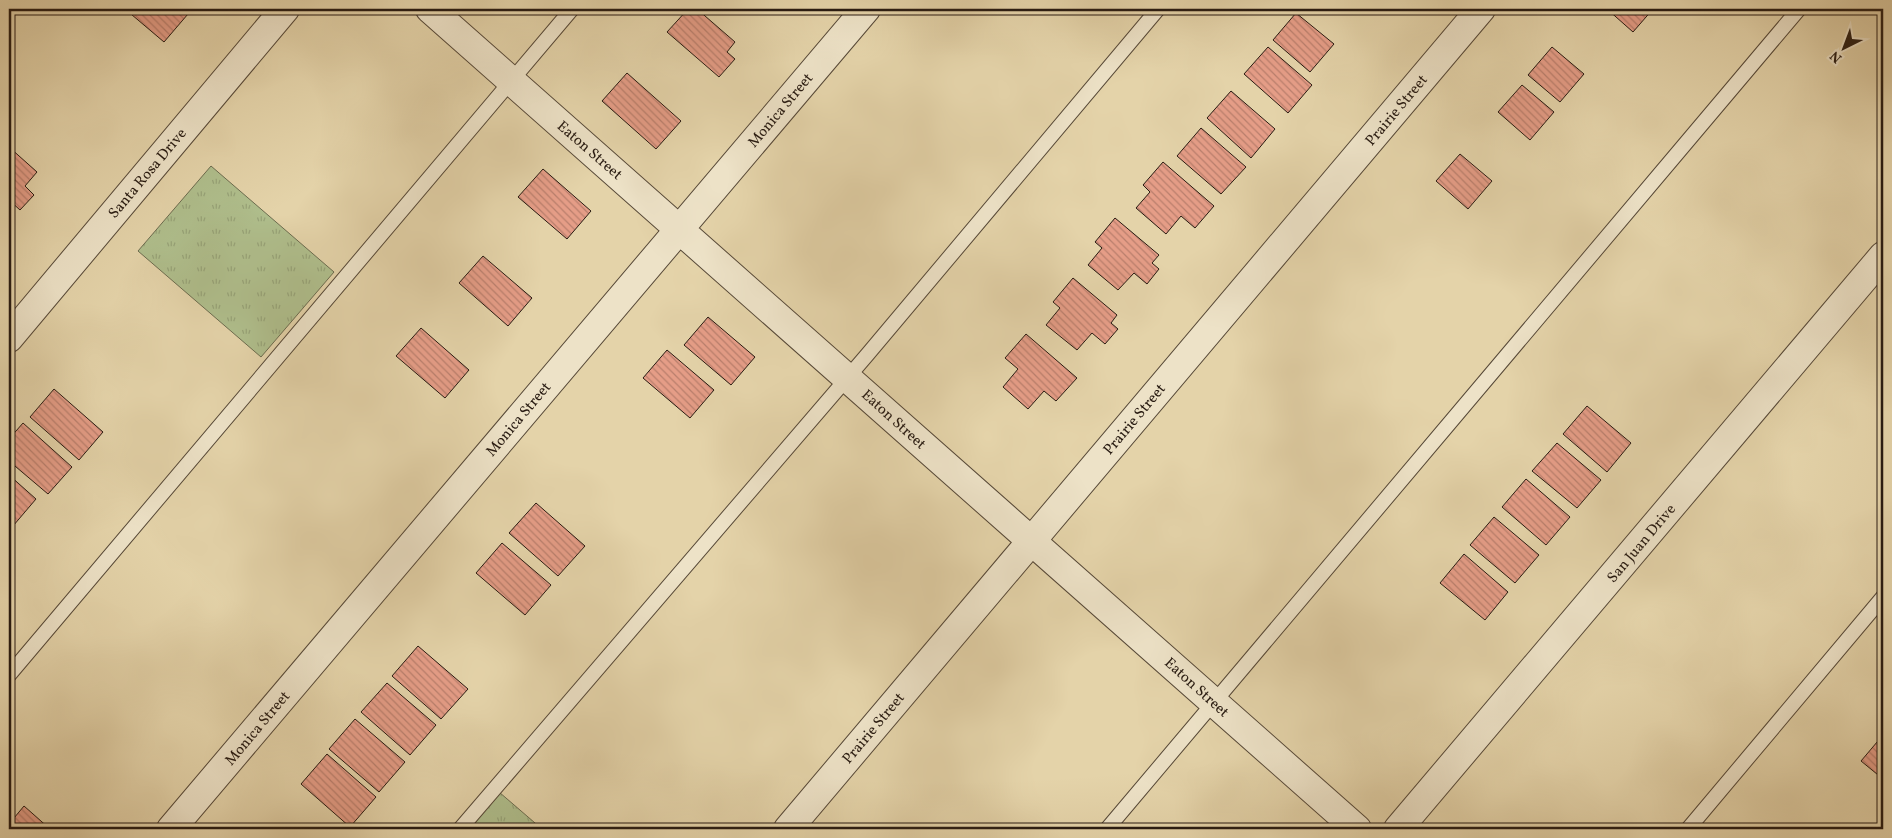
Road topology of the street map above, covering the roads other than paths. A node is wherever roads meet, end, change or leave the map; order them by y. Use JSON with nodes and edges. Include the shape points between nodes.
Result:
{"nodes":[{"id":1,"x":285,"y":9,"type":"edge"},
{"id":2,"x":430,"y":9,"type":"edge"},
{"id":3,"x":572,"y":9,"type":"edge"},
{"id":4,"x":866,"y":9,"type":"edge"},
{"id":5,"x":1158,"y":9,"type":"edge"},
{"id":6,"x":1481,"y":9,"type":"edge"},
{"id":7,"x":1799,"y":9,"type":"edge"},
{"id":8,"x":511,"y":80,"type":"junction"},
{"id":9,"x":679,"y":229,"type":"junction"},
{"id":10,"x":1883,"y":256,"type":"edge"},
{"id":11,"x":9,"y":338,"type":"edge"},
{"id":12,"x":847,"y":378,"type":"junction"},
{"id":13,"x":1031,"y":541,"type":"junction"},
{"id":14,"x":1883,"y":597,"type":"edge"},
{"id":15,"x":9,"y":675,"type":"edge"},
{"id":16,"x":1214,"y":702,"type":"junction"},
{"id":17,"x":171,"y":829,"type":"edge"},
{"id":18,"x":460,"y":829,"type":"edge"},
{"id":19,"x":788,"y":829,"type":"edge"},
{"id":20,"x":1107,"y":829,"type":"edge"},
{"id":21,"x":1357,"y":829,"type":"edge"},
{"id":22,"x":1398,"y":829,"type":"edge"},
{"id":23,"x":1688,"y":829,"type":"edge"}],
"edges":[{"from":1,"to":11,"type":"street","name":"Santa Rosa Drive"},
{"from":2,"to":8,"type":"street","name":"Eaton Street"},
{"from":3,"to":8,"type":"lane"},
{"from":4,"to":9,"type":"street","name":"Monica Street"},
{"from":5,"to":12,"type":"lane"},
{"from":6,"to":13,"type":"street","name":"Prairie Street"},
{"from":7,"to":16,"type":"lane"},
{"from":8,"to":9,"type":"street","name":"Eaton Street"},
{"from":8,"to":15,"type":"lane"},
{"from":9,"to":12,"type":"street","name":"Eaton Street"},
{"from":9,"to":17,"type":"street","name":"Monica Street"},
{"from":10,"to":22,"type":"street","name":"San Juan Drive"},
{"from":12,"to":13,"type":"street","name":"Eaton Street"},
{"from":12,"to":18,"type":"lane"},
{"from":13,"to":16,"type":"street","name":"Eaton Street"},
{"from":13,"to":19,"type":"street","name":"Prairie Street"},
{"from":14,"to":23,"type":"lane"},
{"from":16,"to":20,"type":"lane"},
{"from":16,"to":21,"type":"street","name":"Eaton Street"}]}
